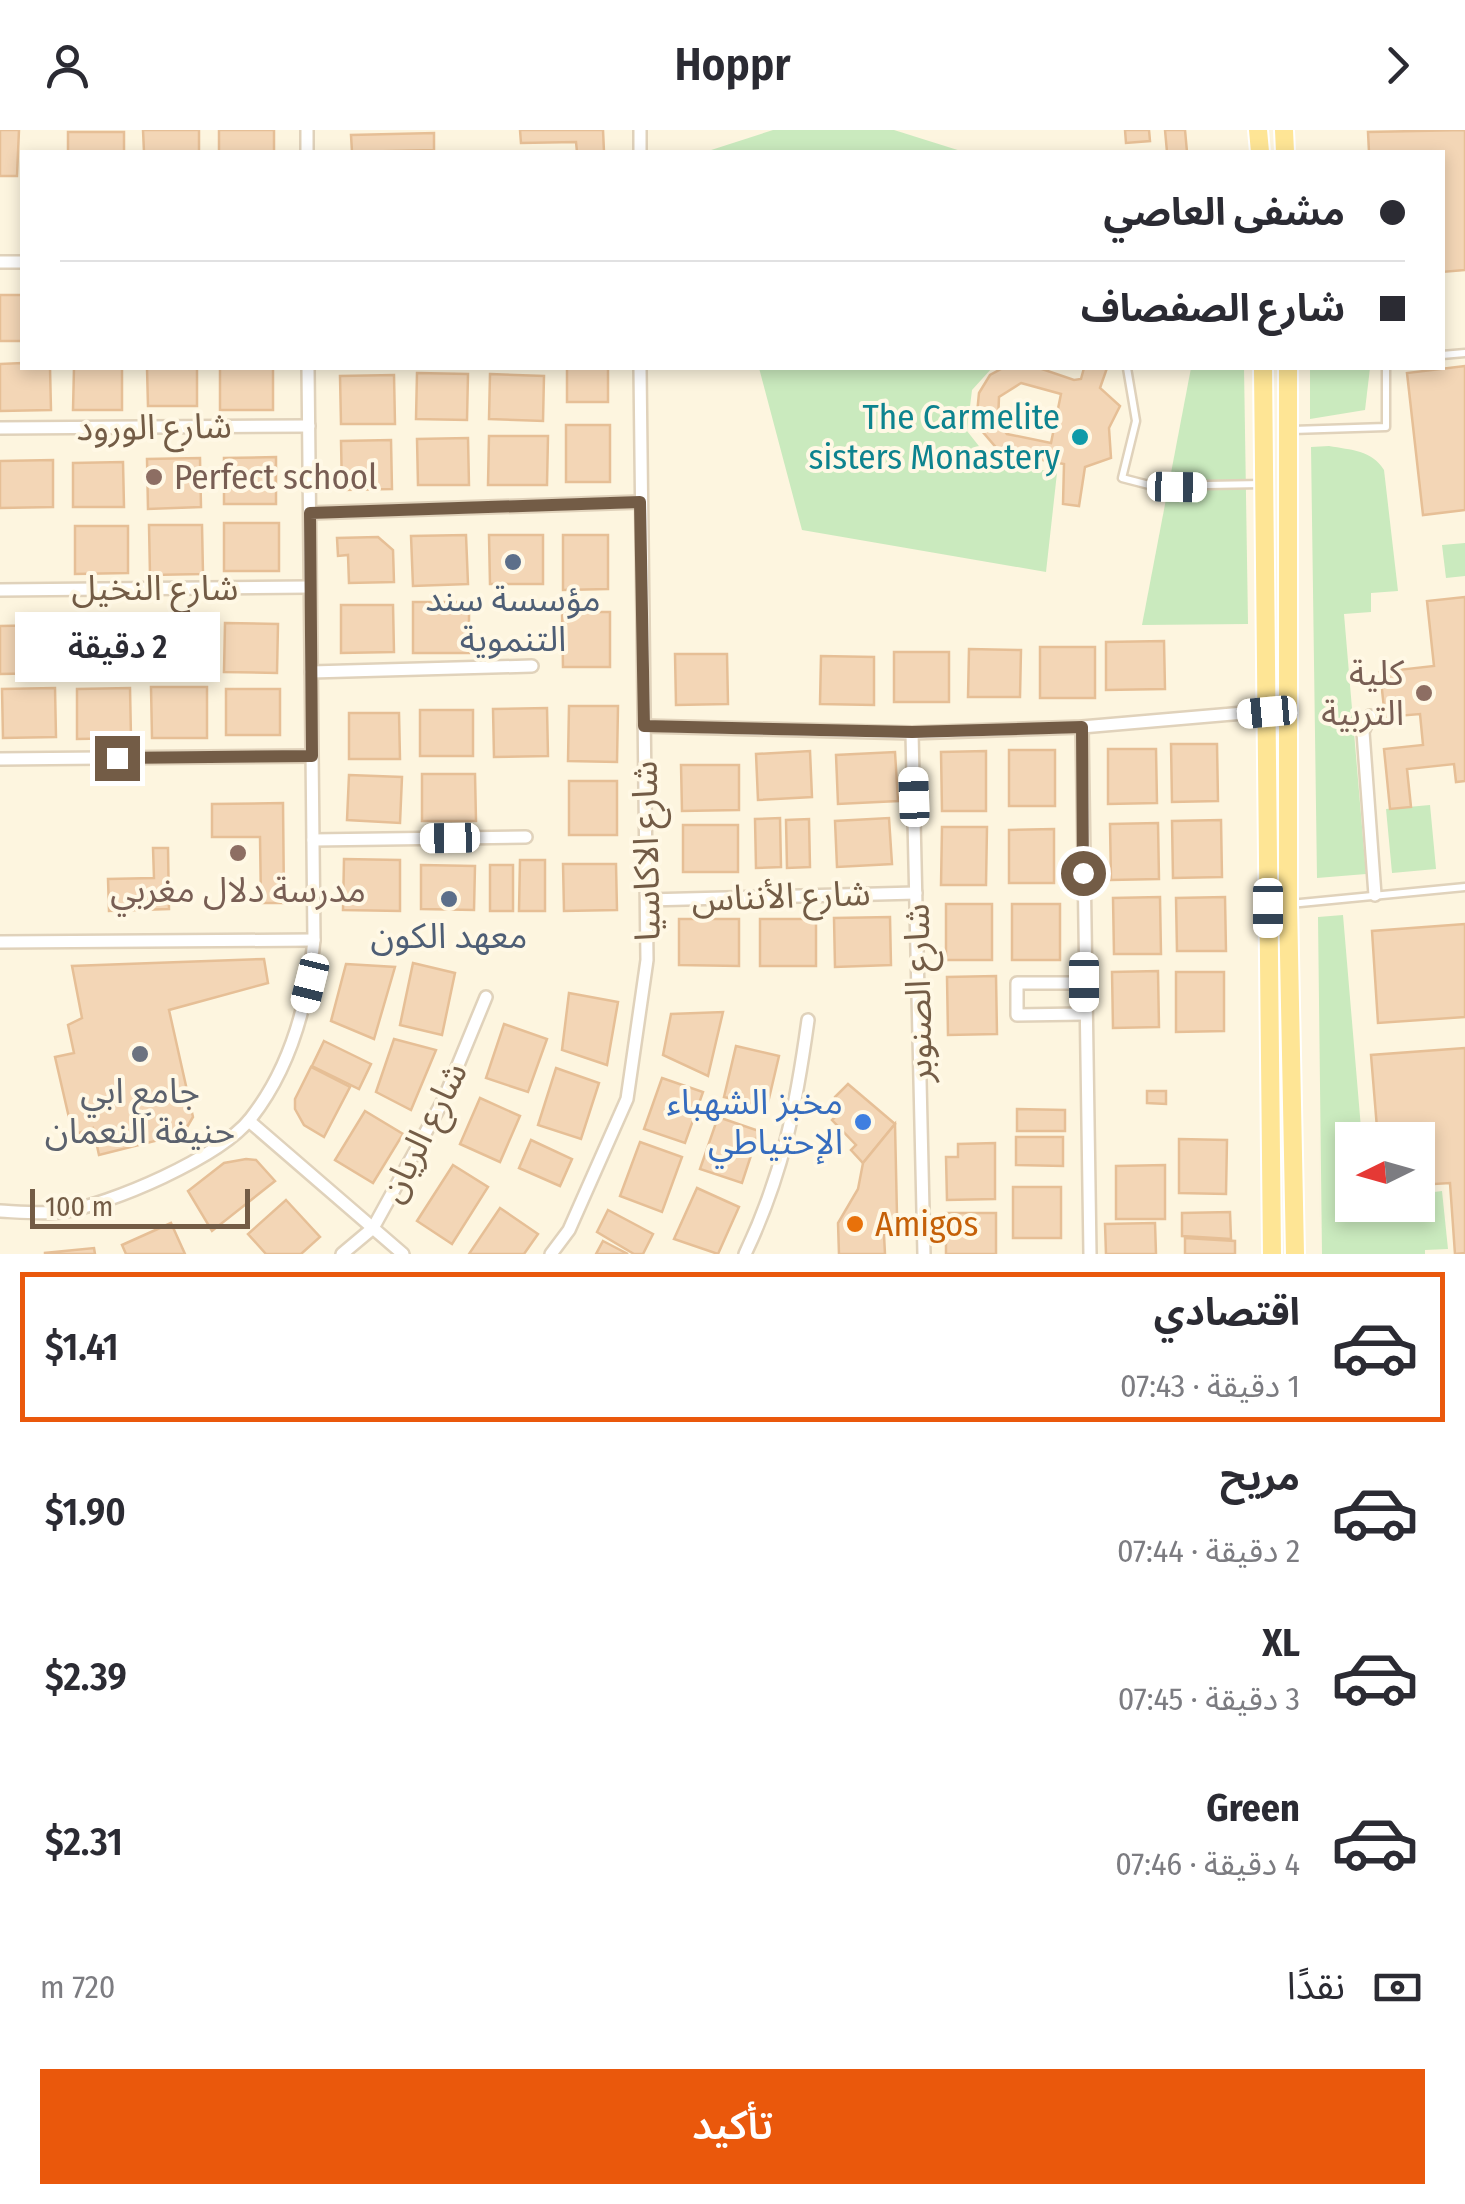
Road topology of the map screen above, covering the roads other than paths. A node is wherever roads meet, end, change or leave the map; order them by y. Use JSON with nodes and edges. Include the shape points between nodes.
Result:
{"nodes":[{"id":1,"x":308,"y":370,"type":"edge"},
{"id":2,"x":640,"y":370,"type":"edge"},
{"id":3,"x":1126,"y":370,"type":"edge"},
{"id":4,"x":1262,"y":370,"type":"edge"},
{"id":5,"x":1288,"y":370,"type":"edge"},
{"id":6,"x":1386,"y":370,"type":"edge"},
{"id":7,"x":309,"y":426,"type":"junction"},
{"id":8,"x":0,"y":428,"type":"edge"},
{"id":9,"x":1289,"y":430,"type":"junction"},
{"id":10,"x":1264,"y":484,"type":"junction"},
{"id":11,"x":640,"y":502,"type":"junction"},
{"id":12,"x":310,"y":513,"type":"junction"},
{"id":13,"x":310,"y":587,"type":"junction"},
{"id":14,"x":0,"y":590,"type":"edge"},
{"id":15,"x":532,"y":666,"type":"dead end"},
{"id":16,"x":311,"y":672,"type":"junction"},
{"id":17,"x":1267,"y":712,"type":"junction"},
{"id":18,"x":1370,"y":716,"type":"dead end"},
{"id":19,"x":644,"y":726,"type":"junction"},
{"id":20,"x":1082,"y":727,"type":"junction"},
{"id":21,"x":912,"y":732,"type":"junction"},
{"id":22,"x":312,"y":756,"type":"junction"},
{"id":23,"x":0,"y":760,"type":"edge"},
{"id":24,"x":526,"y":838,"type":"dead end"},
{"id":25,"x":313,"y":840,"type":"junction"},
{"id":26,"x":1465,"y":887,"type":"edge"},
{"id":27,"x":916,"y":893,"type":"junction"},
{"id":28,"x":1375,"y":895,"type":"junction"},
{"id":29,"x":646,"y":900,"type":"junction"},
{"id":30,"x":1288,"y":904,"type":"junction"},
{"id":31,"x":314,"y":940,"type":"junction"},
{"id":32,"x":0,"y":942,"type":"edge"},
{"id":33,"x":1084,"y":982,"type":"junction"},
{"id":34,"x":486,"y":996,"type":"dead end"},
{"id":35,"x":1084,"y":1014,"type":"junction"},
{"id":36,"x":808,"y":1020,"type":"dead end"},
{"id":37,"x":249,"y":1121,"type":"junction"},
{"id":38,"x":0,"y":1211,"type":"edge"},
{"id":39,"x":374,"y":1228,"type":"junction"},
{"id":40,"x":342,"y":1254,"type":"edge"},
{"id":41,"x":403,"y":1254,"type":"edge"},
{"id":42,"x":552,"y":1254,"type":"edge"},
{"id":43,"x":744,"y":1254,"type":"edge"},
{"id":44,"x":924,"y":1254,"type":"edge"},
{"id":45,"x":1090,"y":1254,"type":"edge"},
{"id":46,"x":1272,"y":1254,"type":"edge"},
{"id":47,"x":1295,"y":1254,"type":"edge"}],
"edges":[{"from":1,"to":7,"type":"street"},
{"from":2,"to":11,"type":"street","name":"شارع الاكاسيا"},
{"from":3,"to":10,"type":"lane","via":[[1136,420],[1122,478],[1153,486]]},
{"from":4,"to":10,"type":"main road"},
{"from":5,"to":9,"type":"main road"},
{"from":6,"to":9,"type":"lane","via":[[1386,427]]},
{"from":7,"to":8,"type":"street","name":"شارع الورود"},
{"from":7,"to":12,"type":"street"},
{"from":9,"to":30,"type":"main road"},
{"from":10,"to":17,"type":"main road"},
{"from":11,"to":12,"type":"street"},
{"from":11,"to":19,"type":"street","name":"شارع الاكاسيا"},
{"from":12,"to":13,"type":"street"},
{"from":13,"to":14,"type":"street","name":"شارع النخيل"},
{"from":13,"to":16,"type":"street"},
{"from":15,"to":16,"type":"street"},
{"from":16,"to":22,"type":"street"},
{"from":17,"to":20,"type":"street"},
{"from":17,"to":46,"type":"main road"},
{"from":18,"to":28,"type":"street","via":[[1362,732]]},
{"from":19,"to":21,"type":"street"},
{"from":19,"to":29,"type":"street","name":"شارع الاكاسيا"},
{"from":20,"to":21,"type":"street"},
{"from":20,"to":33,"type":"street"},
{"from":21,"to":27,"type":"street","name":"شارع الصنوبر"},
{"from":22,"to":23,"type":"street"},
{"from":22,"to":25,"type":"street"},
{"from":24,"to":25,"type":"street"},
{"from":25,"to":31,"type":"street"},
{"from":26,"to":28,"type":"lane"},
{"from":27,"to":29,"type":"street","name":"شارع الأنناس"},
{"from":27,"to":44,"type":"street","name":"شارع الصنوبر"},
{"from":28,"to":30,"type":"lane"},
{"from":29,"to":42,"type":"street","name":"شارع الاكاسيا","via":[[648,960],[627,1098]]},
{"from":30,"to":47,"type":"main road"},
{"from":31,"to":32,"type":"street"},
{"from":31,"to":37,"type":"street","via":[[298,1030]]},
{"from":33,"to":35,"type":"street"},
{"from":33,"to":35,"type":"street","via":[[1017,983],[1017,1015]]},
{"from":34,"to":39,"type":"street","name":"شارع الريان","via":[[444,1099]]},
{"from":35,"to":45,"type":"street"},
{"from":36,"to":43,"type":"street","via":[[794,1122]]},
{"from":37,"to":38,"type":"street","via":[[186,1166],[132,1191],[62,1212]]},
{"from":37,"to":39,"type":"street"},
{"from":39,"to":40,"type":"street","name":"شارع الريان"},
{"from":39,"to":41,"type":"street"}]}
